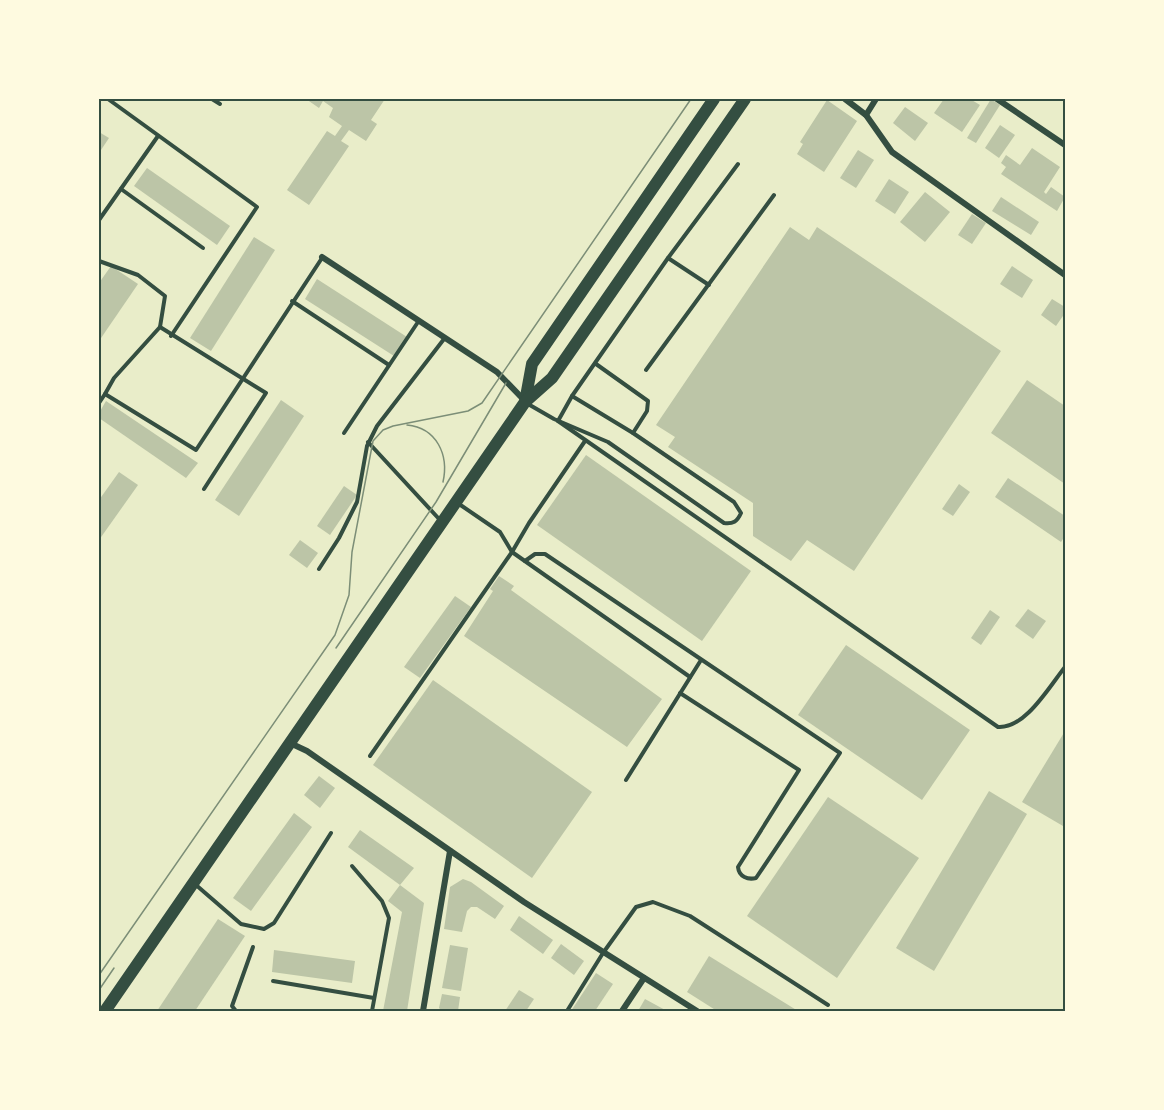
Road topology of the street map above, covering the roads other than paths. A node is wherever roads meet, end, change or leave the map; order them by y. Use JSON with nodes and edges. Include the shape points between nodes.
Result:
{"nodes":[{"id":1,"x":108,"y":99,"type":"edge"},
{"id":2,"x":212,"y":99,"type":"edge"},
{"id":3,"x":714,"y":99,"type":"edge"},
{"id":4,"x":745,"y":99,"type":"edge"},
{"id":5,"x":845,"y":99,"type":"edge"},
{"id":6,"x":876,"y":99,"type":"edge"},
{"id":7,"x":997,"y":99,"type":"edge"},
{"id":8,"x":220,"y":104,"type":"dead end"},
{"id":9,"x":866,"y":115,"type":"junction"},
{"id":10,"x":158,"y":136,"type":"junction"},
{"id":11,"x":1065,"y":145,"type":"edge"},
{"id":12,"x":738,"y":164,"type":"dead end"},
{"id":13,"x":121,"y":189,"type":"junction"},
{"id":14,"x":774,"y":195,"type":"dead end"},
{"id":15,"x":99,"y":220,"type":"edge"},
{"id":16,"x":203,"y":248,"type":"dead end"},
{"id":17,"x":322,"y":257,"type":"joint"},
{"id":18,"x":668,"y":258,"type":"junction"},
{"id":19,"x":99,"y":261,"type":"edge"},
{"id":20,"x":1065,"y":275,"type":"edge"},
{"id":21,"x":709,"y":285,"type":"junction"},
{"id":22,"x":292,"y":301,"type":"junction"},
{"id":23,"x":418,"y":322,"type":"junction"},
{"id":24,"x":160,"y":327,"type":"junction"},
{"id":25,"x":171,"y":336,"type":"junction"},
{"id":26,"x":444,"y":339,"type":"junction"},
{"id":27,"x":596,"y":364,"type":"junction"},
{"id":28,"x":389,"y":366,"type":"junction"},
{"id":29,"x":646,"y":370,"type":"dead end"},
{"id":30,"x":241,"y":378,"type":"junction"},
{"id":31,"x":105,"y":394,"type":"junction"},
{"id":32,"x":572,"y":396,"type":"junction"},
{"id":33,"x":525,"y":402,"type":"junction"},
{"id":34,"x":99,"y":403,"type":"edge"},
{"id":35,"x":558,"y":421,"type":"junction"},
{"id":36,"x":344,"y":433,"type":"dead end"},
{"id":37,"x":633,"y":433,"type":"junction"},
{"id":38,"x":585,"y":441,"type":"junction"},
{"id":39,"x":369,"y":442,"type":"junction"},
{"id":40,"x":204,"y":489,"type":"dead end"},
{"id":41,"x":457,"y":503,"type":"junction"},
{"id":42,"x":443,"y":523,"type":"junction"},
{"id":43,"x":512,"y":552,"type":"junction"},
{"id":44,"x":525,"y":561,"type":"junction"},
{"id":45,"x":319,"y":569,"type":"dead end"},
{"id":46,"x":701,"y":660,"type":"junction"},
{"id":47,"x":1065,"y":667,"type":"edge"},
{"id":48,"x":690,"y":677,"type":"junction"},
{"id":49,"x":680,"y":693,"type":"junction"},
{"id":50,"x":290,"y":742,"type":"junction"},
{"id":51,"x":370,"y":756,"type":"dead end"},
{"id":52,"x":627,"y":780,"type":"dead end"},
{"id":53,"x":332,"y":833,"type":"dead end"},
{"id":54,"x":450,"y":851,"type":"junction"},
{"id":55,"x":352,"y":866,"type":"dead end"},
{"id":56,"x":193,"y":883,"type":"junction"},
{"id":57,"x":253,"y":947,"type":"dead end"},
{"id":58,"x":603,"y":953,"type":"junction"},
{"id":59,"x":644,"y":978,"type":"junction"},
{"id":60,"x":273,"y":981,"type":"dead end"},
{"id":61,"x":374,"y":998,"type":"junction"},
{"id":62,"x":828,"y":1005,"type":"dead end"},
{"id":63,"x":105,"y":1011,"type":"edge"},
{"id":64,"x":236,"y":1011,"type":"edge"},
{"id":65,"x":372,"y":1011,"type":"edge"},
{"id":66,"x":423,"y":1011,"type":"edge"},
{"id":67,"x":567,"y":1011,"type":"edge"},
{"id":68,"x":622,"y":1011,"type":"edge"},
{"id":69,"x":697,"y":1011,"type":"edge"}],
"edges":[{"from":1,"to":10,"type":"lane"},
{"from":2,"to":8,"type":"lane"},
{"from":3,"to":33,"type":"main road","via":[[532,364]]},
{"from":4,"to":33,"type":"main road","via":[[552,378]]},
{"from":5,"to":9,"type":"street"},
{"from":6,"to":9,"type":"street"},
{"from":7,"to":11,"type":"street"},
{"from":9,"to":20,"type":"street","via":[[892,152]]},
{"from":10,"to":13,"type":"lane"},
{"from":10,"to":25,"type":"lane","via":[[257,207]]},
{"from":12,"to":18,"type":"lane"},
{"from":13,"to":15,"type":"lane"},
{"from":13,"to":16,"type":"lane"},
{"from":14,"to":21,"type":"lane"},
{"from":17,"to":22,"type":"lane"},
{"from":17,"to":23,"type":"street"},
{"from":18,"to":21,"type":"lane"},
{"from":18,"to":27,"type":"lane"},
{"from":19,"to":24,"type":"lane","via":[[138,275],[165,296]]},
{"from":21,"to":29,"type":"lane"},
{"from":22,"to":28,"type":"lane"},
{"from":22,"to":30,"type":"lane"},
{"from":23,"to":26,"type":"street"},
{"from":23,"to":28,"type":"lane"},
{"from":24,"to":25,"type":"lane"},
{"from":24,"to":31,"type":"lane","via":[[114,378]]},
{"from":25,"to":30,"type":"lane"},
{"from":26,"to":33,"type":"street","via":[[501,375]]},
{"from":26,"to":39,"type":"lane"},
{"from":27,"to":32,"type":"lane"},
{"from":27,"to":37,"type":"lane","via":[[648,401],[647,411]]},
{"from":28,"to":36,"type":"lane"},
{"from":30,"to":31,"type":"lane","via":[[196,450]]},
{"from":30,"to":40,"type":"lane","via":[[266,393]]},
{"from":31,"to":34,"type":"lane"},
{"from":32,"to":35,"type":"lane"},
{"from":32,"to":37,"type":"lane"},
{"from":33,"to":35,"type":"lane"},
{"from":33,"to":41,"type":"main road"},
{"from":35,"to":37,"type":"lane","via":[[608,442],[724,523],[738,520],[741,513],[734,502]]},
{"from":35,"to":38,"type":"lane"},
{"from":38,"to":43,"type":"lane"},
{"from":38,"to":47,"type":"lane","via":[[998,727],[1020,723]]},
{"from":39,"to":42,"type":"lane"},
{"from":39,"to":45,"type":"lane","via":[[357,502]]},
{"from":41,"to":42,"type":"main road"},
{"from":41,"to":43,"type":"lane","via":[[500,532]]},
{"from":42,"to":50,"type":"main road"},
{"from":43,"to":44,"type":"lane"},
{"from":43,"to":51,"type":"lane"},
{"from":44,"to":46,"type":"lane","via":[[535,554],[545,554]]},
{"from":44,"to":48,"type":"lane"},
{"from":46,"to":48,"type":"lane"},
{"from":46,"to":49,"type":"lane","via":[[840,753],[756,878],[750,879],[738,867],[799,770]]},
{"from":48,"to":49,"type":"lane"},
{"from":49,"to":52,"type":"lane"},
{"from":50,"to":54,"type":"street"},
{"from":50,"to":56,"type":"main road"},
{"from":53,"to":56,"type":"lane","via":[[274,923],[264,929],[241,924]]},
{"from":54,"to":58,"type":"street"},
{"from":54,"to":66,"type":"street"},
{"from":55,"to":61,"type":"lane","via":[[382,901],[389,918]]},
{"from":56,"to":63,"type":"main road"},
{"from":57,"to":64,"type":"lane","via":[[232,1006]]},
{"from":58,"to":59,"type":"street"},
{"from":58,"to":62,"type":"lane","via":[[636,907],[653,902],[690,916]]},
{"from":58,"to":67,"type":"lane"},
{"from":59,"to":68,"type":"street"},
{"from":59,"to":69,"type":"street"},
{"from":60,"to":61,"type":"lane"},
{"from":61,"to":65,"type":"lane"}]}
